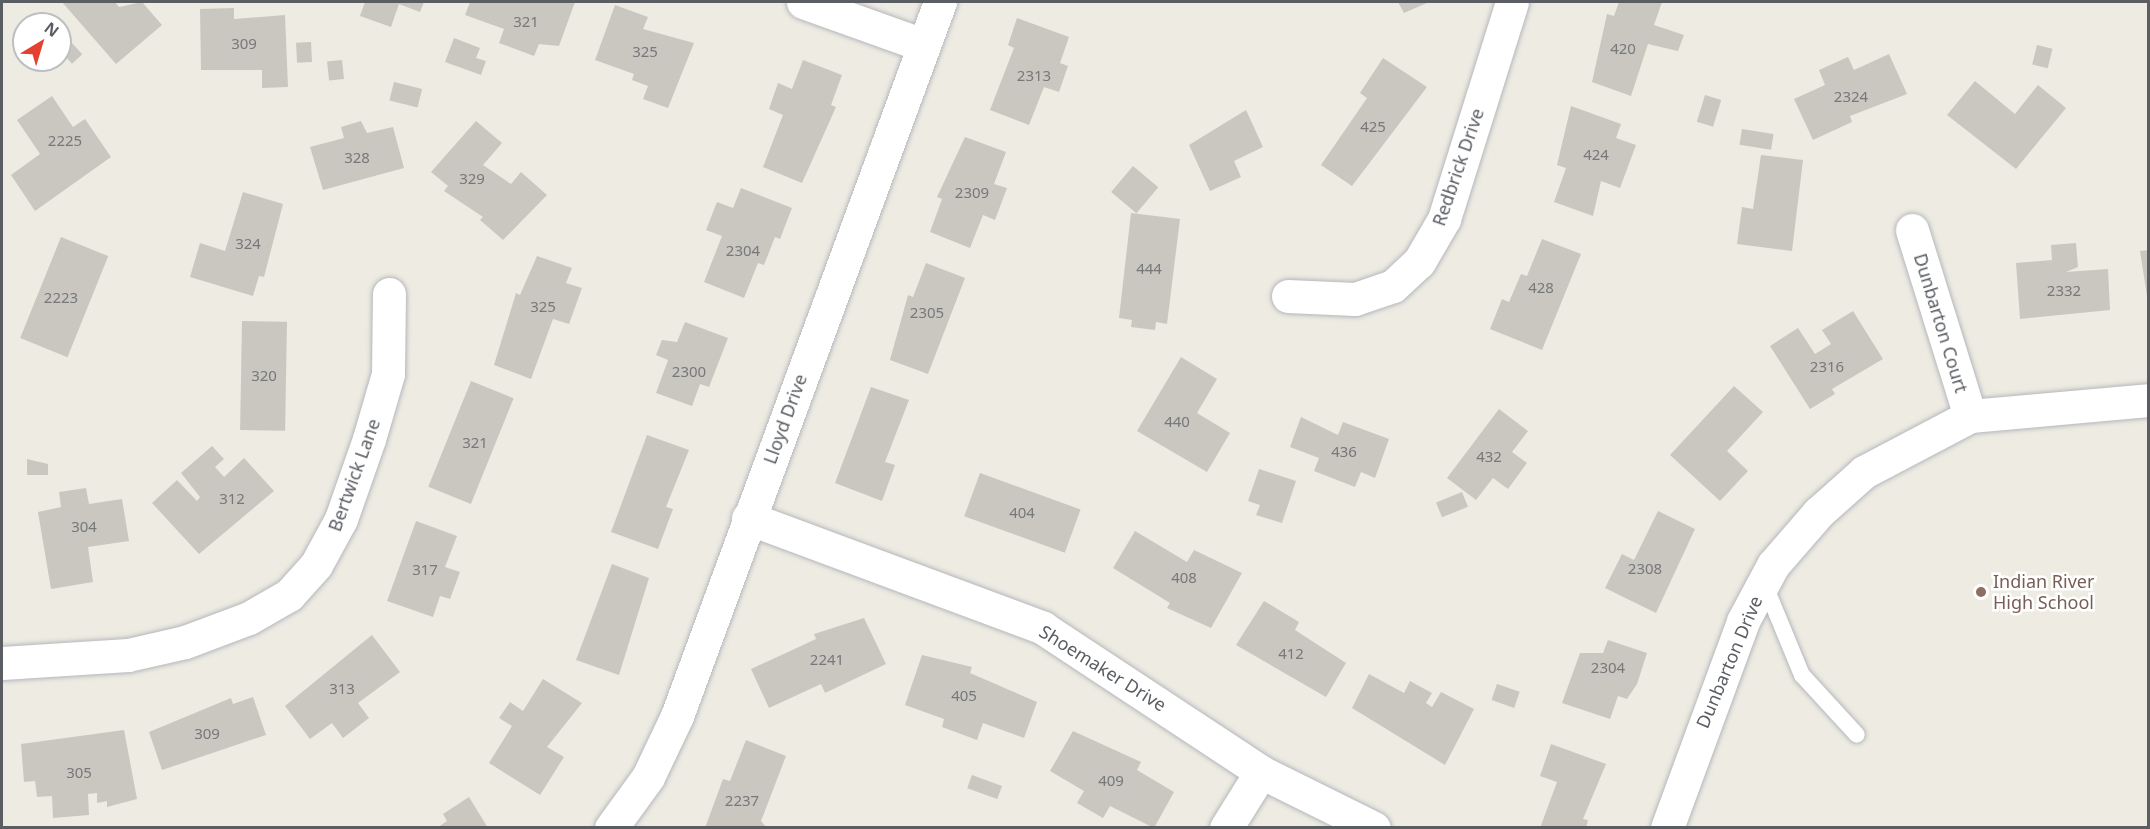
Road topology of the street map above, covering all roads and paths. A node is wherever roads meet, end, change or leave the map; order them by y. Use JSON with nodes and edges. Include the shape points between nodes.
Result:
{"nodes":[{"id":1,"x":803,"y":2,"type":"edge"},
{"id":2,"x":940,"y":2,"type":"edge"},
{"id":3,"x":1512,"y":2,"type":"edge"},
{"id":4,"x":923,"y":45,"type":"junction"},
{"id":5,"x":1912,"y":230,"type":"dead end"},
{"id":6,"x":389,"y":294,"type":"dead end"},
{"id":7,"x":1288,"y":296,"type":"dead end"},
{"id":8,"x":2148,"y":400,"type":"edge"},
{"id":9,"x":1970,"y":416,"type":"junction"},
{"id":10,"x":748,"y":518,"type":"junction"},
{"id":11,"x":1764,"y":582,"type":"junction"},
{"id":12,"x":2,"y":663,"type":"edge"},
{"id":13,"x":1857,"y":735,"type":"dead end"},
{"id":14,"x":1261,"y":772,"type":"junction"},
{"id":15,"x":611,"y":828,"type":"edge"},
{"id":16,"x":1226,"y":828,"type":"edge"},
{"id":17,"x":1374,"y":828,"type":"edge"},
{"id":18,"x":1667,"y":828,"type":"edge"}],
"edges":[{"from":1,"to":4,"type":"street"},
{"from":2,"to":4,"type":"street","name":"Lloyd Drive"},
{"from":3,"to":7,"type":"street","name":"Redbrick Drive","via":[[1444,219],[1419,262],[1393,286],[1355,299]]},
{"from":4,"to":10,"type":"street","name":"Lloyd Drive"},
{"from":5,"to":9,"type":"street","name":"Dunbarton Court"},
{"from":6,"to":12,"type":"street","name":"Bertwick Lane","via":[[388,374],[369,439],[341,519],[316,566],[289,595],[249,618],[185,642],[128,655]]},
{"from":8,"to":9,"type":"street","name":"Dunbarton Drive"},
{"from":9,"to":11,"type":"street","name":"Dunbarton Drive","via":[[1864,472],[1818,513]]},
{"from":10,"to":14,"type":"street","name":"Shoemaker Drive","via":[[1044,628]]},
{"from":10,"to":15,"type":"street","name":"Lloyd Drive","via":[[676,716],[648,777]]},
{"from":11,"to":13,"type":"lane","via":[[1802,675]]},
{"from":11,"to":18,"type":"street","name":"Dunbarton Drive","via":[[1703,720]]},
{"from":14,"to":16,"type":"street"},
{"from":14,"to":17,"type":"street","name":"Shoemaker Drive"}]}
